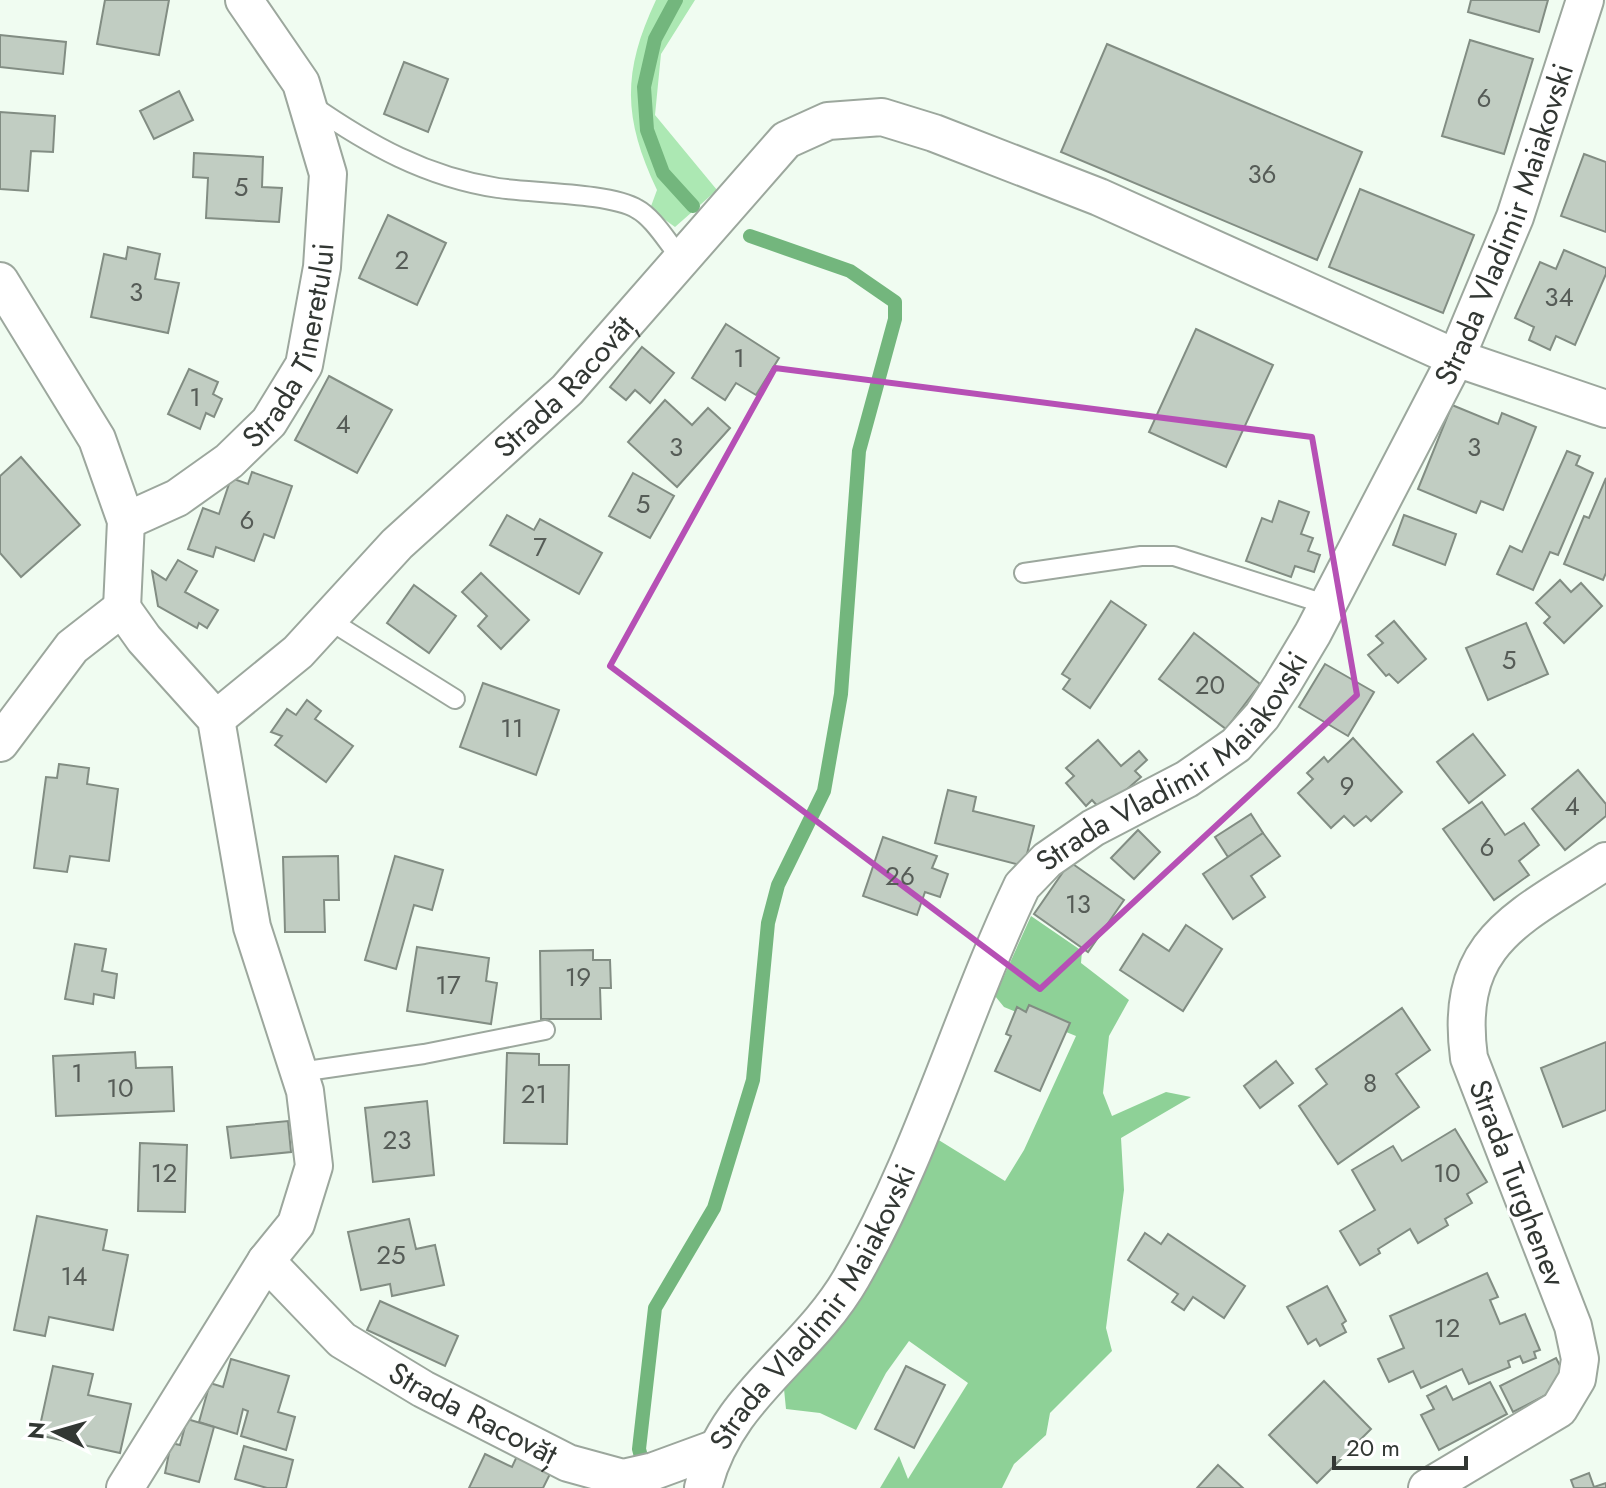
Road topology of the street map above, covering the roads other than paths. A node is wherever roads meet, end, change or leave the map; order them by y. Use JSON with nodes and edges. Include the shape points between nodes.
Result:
{"nodes":[{"id":1,"x":244,"y":0,"type":"edge"},
{"id":2,"x":1585,"y":0,"type":"edge"},
{"id":3,"x":305,"y":100,"type":"junction"},
{"id":4,"x":682,"y":259,"type":"junction"},
{"id":5,"x":0,"y":281,"type":"edge"},
{"id":6,"x":1456,"y":358,"type":"junction"},
{"id":7,"x":1606,"y":409,"type":"edge"},
{"id":8,"x":126,"y":521,"type":"junction"},
{"id":9,"x":1024,"y":573,"type":"dead end"},
{"id":10,"x":1328,"y":605,"type":"junction"},
{"id":11,"x":122,"y":608,"type":"junction"},
{"id":12,"x":329,"y":620,"type":"junction"},
{"id":13,"x":455,"y":699,"type":"dead end"},
{"id":14,"x":216,"y":719,"type":"junction"},
{"id":15,"x":0,"y":743,"type":"edge"},
{"id":16,"x":1606,"y":861,"type":"edge"},
{"id":17,"x":545,"y":1030,"type":"dead end"},
{"id":18,"x":300,"y":1072,"type":"junction"},
{"id":19,"x":266,"y":1261,"type":"junction"},
{"id":20,"x":714,"y":1449,"type":"junction"},
{"id":21,"x":125,"y":1488,"type":"edge"},
{"id":22,"x":703,"y":1488,"type":"edge"},
{"id":23,"x":1427,"y":1488,"type":"edge"}],
"edges":[{"from":1,"to":3,"type":"street","name":"Strada Tineretului","via":[[301,83]]},
{"from":2,"to":6,"type":"street","name":"Strada Vladimir Maiakovski","via":[[1515,217]]},
{"from":3,"to":4,"type":"lane","name":"Strada Tineretului","via":[[366,143],[417,168],[495,187],[638,209]]},
{"from":3,"to":8,"type":"street","name":"Strada Tineretului","via":[[328,174],[322,267],[304,365],[269,422],[229,461],[177,498]]},
{"from":4,"to":6,"type":"street","name":"Strada Racovăț","via":[[786,140],[828,121],[882,117],[1099,197]]},
{"from":4,"to":12,"type":"street","name":"Strada Racovăț","via":[[567,390],[397,544]]},
{"from":5,"to":8,"type":"street","via":[[97,439]]},
{"from":6,"to":7,"type":"street"},
{"from":6,"to":10,"type":"street","name":"Strada Vladimir Maiakovski"},
{"from":8,"to":11,"type":"street"},
{"from":9,"to":10,"type":"lane","via":[[1174,556]]},
{"from":10,"to":20,"type":"street","name":"Strada Vladimir Maiakovski","via":[[1262,716],[1236,745],[1187,779],[1093,828],[1047,860],[1022,886],[918,1141],[851,1279],[823,1320],[732,1419]]},
{"from":11,"to":14,"type":"street"},
{"from":11,"to":15,"type":"street","via":[[72,647]]},
{"from":12,"to":13,"type":"lane"},
{"from":12,"to":14,"type":"street","name":"Strada Racovăț"},
{"from":14,"to":18,"type":"street","via":[[252,927]]},
{"from":16,"to":23,"type":"street","name":"Strada Turghenev","via":[[1502,930],[1469,983],[1464,1022],[1469,1058],[1573,1326],[1580,1359],[1577,1379],[1559,1409]]},
{"from":17,"to":18,"type":"lane"},
{"from":18,"to":19,"type":"street","via":[[314,1166],[296,1224]]},
{"from":19,"to":20,"type":"street","name":"Strada Racovăț","via":[[342,1340],[423,1389],[568,1463],[639,1475]]},
{"from":19,"to":21,"type":"street"},
{"from":20,"to":22,"type":"street","name":"Strada Vladimir Maiakovski"}]}
